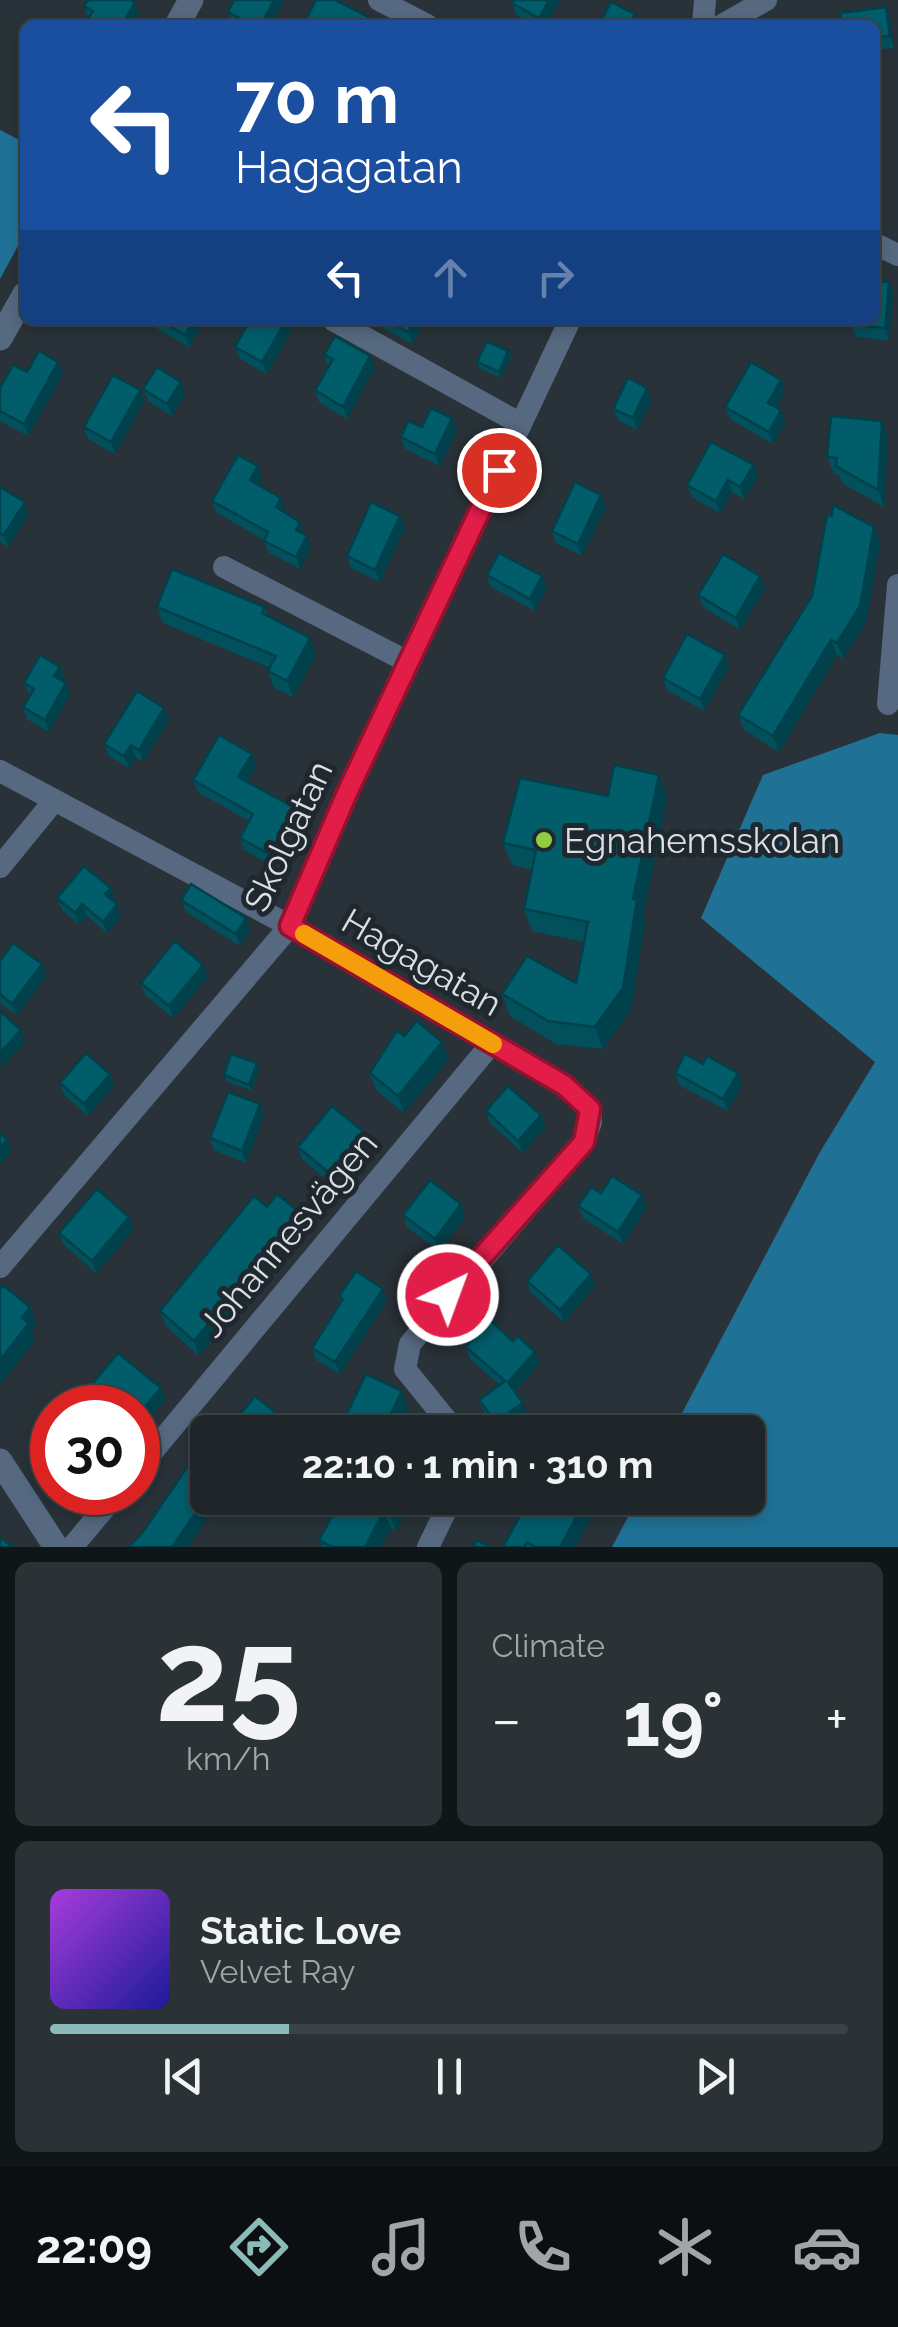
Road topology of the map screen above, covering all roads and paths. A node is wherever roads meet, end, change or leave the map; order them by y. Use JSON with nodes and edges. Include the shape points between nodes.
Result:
{"nodes":[{"id":1,"x":379,"y":0,"type":"edge"},
{"id":2,"x":766,"y":0,"type":"edge"},
{"id":3,"x":417,"y":20,"type":"edge"},
{"id":4,"x":731,"y":20,"type":"edge"},
{"id":5,"x":20,"y":303,"type":"edge"},
{"id":6,"x":342,"y":325,"type":"edge"},
{"id":7,"x":568,"y":325,"type":"edge"},
{"id":8,"x":0,"y":338,"type":"edge"},
{"id":9,"x":521,"y":424,"type":"junction"},
{"id":10,"x":224,"y":567,"type":"dead end"},
{"id":11,"x":898,"y":585,"type":"edge"},
{"id":12,"x":408,"y":662,"type":"junction"},
{"id":13,"x":888,"y":704,"type":"dead end"},
{"id":14,"x":0,"y":771,"type":"edge"},
{"id":15,"x":53,"y":802,"type":"junction"},
{"id":16,"x":0,"y":868,"type":"edge"},
{"id":17,"x":290,"y":926,"type":"junction"},
{"id":18,"x":492,"y":1044,"type":"junction"},
{"id":19,"x":0,"y":1267,"type":"edge"},
{"id":20,"x":442,"y":1415,"type":"edge"},
{"id":21,"x":160,"y":1443,"type":"edge"},
{"id":22,"x":0,"y":1461,"type":"edge"},
{"id":23,"x":99,"y":1515,"type":"edge"},
{"id":24,"x":444,"y":1515,"type":"edge"},
{"id":25,"x":56,"y":1547,"type":"edge"},
{"id":26,"x":72,"y":1547,"type":"edge"},
{"id":27,"x":428,"y":1547,"type":"edge"}],
"edges":[{"from":1,"to":3,"type":"street"},
{"from":2,"to":4,"type":"street"},
{"from":5,"to":8,"type":"street"},
{"from":6,"to":9,"type":"street"},
{"from":7,"to":9,"type":"street","name":"Skolgatan"},
{"from":9,"to":12,"type":"street","name":"Skolgatan"},
{"from":10,"to":12,"type":"street"},
{"from":11,"to":13,"type":"street"},
{"from":12,"to":17,"type":"street","name":"Skolgatan"},
{"from":14,"to":15,"type":"street","name":"Hagagatan"},
{"from":15,"to":16,"type":"street"},
{"from":15,"to":17,"type":"street","name":"Hagagatan"},
{"from":17,"to":18,"type":"street","name":"Hagagatan"},
{"from":17,"to":19,"type":"street","name":"Skolgatan"},
{"from":18,"to":20,"type":"street","name":"Hagagatan","via":[[564,1085],[590,1109],[584,1142],[410,1344],[405,1369]]},
{"from":18,"to":21,"type":"street","name":"Johannesvägen"},
{"from":22,"to":25,"type":"street"},
{"from":23,"to":26,"type":"street"},
{"from":24,"to":27,"type":"street"}]}
